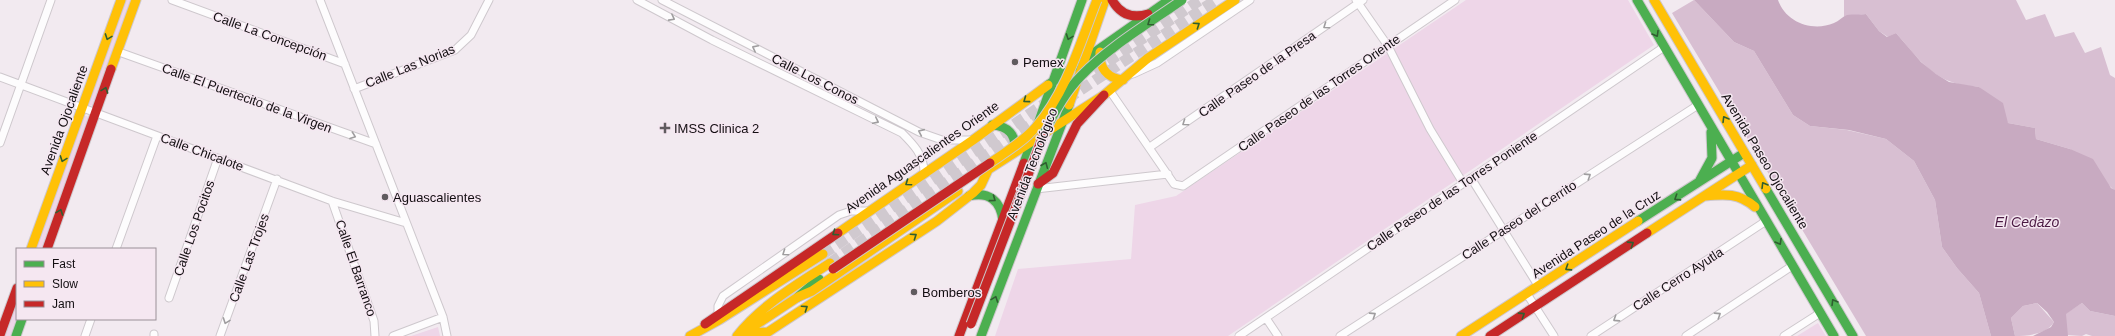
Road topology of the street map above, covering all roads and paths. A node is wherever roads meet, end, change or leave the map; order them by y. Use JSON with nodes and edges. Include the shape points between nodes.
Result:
{"nodes":[{"id":1,"x":51,"y":0,"type":"edge"},
{"id":2,"x":121,"y":0,"type":"edge"},
{"id":3,"x":136,"y":0,"type":"edge"},
{"id":4,"x":172,"y":0,"type":"edge"},
{"id":5,"x":320,"y":0,"type":"edge"},
{"id":6,"x":489,"y":0,"type":"edge"},
{"id":7,"x":637,"y":0,"type":"edge"},
{"id":8,"x":662,"y":0,"type":"edge"},
{"id":9,"x":1082,"y":0,"type":"edge"},
{"id":10,"x":1097,"y":0,"type":"edge"},
{"id":11,"x":1105,"y":0,"type":"edge"},
{"id":12,"x":1112,"y":0,"type":"edge"},
{"id":13,"x":1169,"y":0,"type":"edge"},
{"id":14,"x":1182,"y":0,"type":"edge"},
{"id":15,"x":1235,"y":0,"type":"edge"},
{"id":16,"x":1250,"y":0,"type":"edge"},
{"id":17,"x":1455,"y":0,"type":"edge"},
{"id":18,"x":1636,"y":0,"type":"edge"},
{"id":19,"x":1654,"y":0,"type":"edge"},
{"id":20,"x":1359,"y":1,"type":"edge"},
{"id":21,"x":1148,"y":14,"type":"junction"},
{"id":22,"x":717,"y":29,"type":"junction"},
{"id":23,"x":712,"y":40,"type":"junction"},
{"id":24,"x":1104,"y":45,"type":"junction"},
{"id":25,"x":1388,"y":46,"type":"junction"},
{"id":26,"x":1664,"y":47,"type":"junction"},
{"id":27,"x":119,"y":52,"type":"junction"},
{"id":28,"x":1083,"y":59,"type":"junction"},
{"id":29,"x":345,"y":64,"type":"junction"},
{"id":30,"x":0,"y":77,"type":"edge"},
{"id":31,"x":1125,"y":78,"type":"junction"},
{"id":32,"x":1054,"y":80,"type":"junction"},
{"id":33,"x":21,"y":85,"type":"junction"},
{"id":34,"x":354,"y":89,"type":"junction"},
{"id":35,"x":1107,"y":93,"type":"junction"},
{"id":36,"x":1698,"y":105,"type":"junction"},
{"id":37,"x":82,"y":108,"type":"junction"},
{"id":38,"x":96,"y":113,"type":"junction"},
{"id":39,"x":1063,"y":121,"type":"junction"},
{"id":40,"x":1709,"y":124,"type":"junction"},
{"id":41,"x":992,"y":125,"type":"junction"},
{"id":42,"x":157,"y":136,"type":"junction"},
{"id":43,"x":973,"y":140,"type":"junction"},
{"id":44,"x":0,"y":142,"type":"edge"},
{"id":45,"x":376,"y":144,"type":"junction"},
{"id":46,"x":1029,"y":144,"type":"junction"},
{"id":47,"x":1150,"y":147,"type":"junction"},
{"id":48,"x":1744,"y":153,"type":"junction"},
{"id":49,"x":1011,"y":156,"type":"junction"},
{"id":50,"x":218,"y":158,"type":"junction"},
{"id":51,"x":1731,"y":162,"type":"junction"},
{"id":52,"x":1752,"y":165,"type":"junction"},
{"id":53,"x":988,"y":170,"type":"junction"},
{"id":54,"x":924,"y":172,"type":"junction"},
{"id":55,"x":1168,"y":174,"type":"junction"},
{"id":56,"x":1738,"y":174,"type":"junction"},
{"id":57,"x":1471,"y":178,"type":"junction"},
{"id":58,"x":277,"y":179,"type":"junction"},
{"id":59,"x":1463,"y":183,"type":"junction"},
{"id":60,"x":1697,"y":185,"type":"junction"},
{"id":61,"x":1037,"y":186,"type":"junction"},
{"id":62,"x":969,"y":196,"type":"junction"},
{"id":63,"x":1703,"y":196,"type":"junction"},
{"id":64,"x":332,"y":201,"type":"junction"},
{"id":65,"x":1765,"y":219,"type":"junction"},
{"id":66,"x":1003,"y":221,"type":"junction"},
{"id":67,"x":406,"y":223,"type":"junction"},
{"id":68,"x":1504,"y":230,"type":"junction"},
{"id":69,"x":31,"y":248,"type":"edge"},
{"id":70,"x":47,"y":248,"type":"edge"},
{"id":71,"x":116,"y":248,"type":"edge"},
{"id":72,"x":823,"y":254,"type":"tunnel mouth"},
{"id":73,"x":831,"y":266,"type":"junction"},
{"id":74,"x":1792,"y":266,"type":"junction"},
{"id":75,"x":1539,"y":287,"type":"junction"},
{"id":76,"x":16,"y":291,"type":"edge"},
{"id":77,"x":1527,"y":294,"type":"junction"},
{"id":78,"x":798,"y":297,"type":"junction"},
{"id":79,"x":169,"y":298,"type":"dead end"},
{"id":80,"x":1535,"y":306,"type":"junction"},
{"id":81,"x":1820,"y":313,"type":"junction"},
{"id":82,"x":442,"y":317,"type":"junction"},
{"id":83,"x":1266,"y":318,"type":"junction"},
{"id":84,"x":22,"y":320,"type":"edge"},
{"id":85,"x":91,"y":320,"type":"edge"},
{"id":86,"x":765,"y":334,"type":"edge"},
{"id":87,"x":0,"y":335,"type":"edge"},
{"id":88,"x":740,"y":335,"type":"edge"},
{"id":89,"x":16,"y":336,"type":"edge"},
{"id":90,"x":85,"y":336,"type":"edge"},
{"id":91,"x":220,"y":336,"type":"edge"},
{"id":92,"x":375,"y":336,"type":"edge"},
{"id":93,"x":393,"y":336,"type":"edge"},
{"id":94,"x":447,"y":336,"type":"edge"},
{"id":95,"x":690,"y":336,"type":"edge"},
{"id":96,"x":960,"y":336,"type":"edge"},
{"id":97,"x":967,"y":336,"type":"edge"},
{"id":98,"x":981,"y":336,"type":"edge"},
{"id":99,"x":1239,"y":336,"type":"edge"},
{"id":100,"x":1278,"y":336,"type":"edge"},
{"id":101,"x":1340,"y":336,"type":"edge"},
{"id":102,"x":1461,"y":336,"type":"edge"},
{"id":103,"x":1490,"y":336,"type":"edge"},
{"id":104,"x":1554,"y":336,"type":"edge"},
{"id":105,"x":1591,"y":336,"type":"edge"},
{"id":106,"x":1686,"y":336,"type":"edge"},
{"id":107,"x":1784,"y":336,"type":"edge"},
{"id":108,"x":1834,"y":336,"type":"edge"},
{"id":109,"x":1853,"y":336,"type":"edge"}],
"edges":[{"from":1,"to":33,"type":"street"},
{"from":2,"to":37,"type":"main road","name":"Avenida Ojocaliente","one_way":true},
{"from":3,"to":27,"type":"main road"},
{"from":4,"to":29,"type":"street","name":"Calle La Concepción"},
{"from":5,"to":29,"type":"street"},
{"from":6,"to":34,"type":"street","name":"Calle Las Norias","via":[[471,35],[455,50]]},
{"from":7,"to":23,"type":"street","name":"Calle Los Conos","one_way":true},
{"from":8,"to":22,"type":"street","name":"Calle Los Conos"},
{"from":9,"to":32,"type":"main road","name":"Avenida Tecnológico","one_way":true},
{"from":10,"to":73,"type":"main road","bridge":true,"via":[[1068,75],[1056,99],[1036,127],[986,166]]},
{"from":11,"to":28,"type":"main road","name":"Avenida Tecnológico"},
{"from":12,"to":21,"type":"main road","via":[[1118,10],[1127,16],[1138,17]]},
{"from":13,"to":21,"type":"main road","name":"Avenida Aguascalientes Oriente"},
{"from":14,"to":97,"type":"main road","one_way":true,"bridge":true,"via":[[1098,60],[1080,77],[1062,100],[1040,139]]},
{"from":31,"to":15,"type":"main road","one_way":true,"via":[[1148,58]]},
{"from":16,"to":31,"type":"street","via":[[1157,63]]},
{"from":17,"to":25,"type":"street","name":"Calle Paseo de las Torres Oriente"},
{"from":18,"to":26,"type":"main road","one_way":true},
{"from":48,"to":19,"type":"main road","name":"Avenida Paseo Ojocaliente","one_way":true},
{"from":20,"to":25,"type":"street"},
{"from":20,"to":47,"type":"street","name":"Calle Paseo de la Presa","one_way":true},
{"from":21,"to":24,"type":"main road","name":"Avenida Aguascalientes Oriente"},
{"from":22,"to":23,"type":"street"},
{"from":43,"to":22,"type":"street","name":"Calle Los Conos","one_way":true,"via":[[942,140],[919,132]]},
{"from":23,"to":54,"type":"street","name":"Calle Los Conos","one_way":true,"via":[[902,134],[920,156]]},
{"from":24,"to":28,"type":"main road","name":"Avenida Aguascalientes Oriente"},
{"from":24,"to":31,"type":"main road","via":[[1099,58],[1102,70],[1113,79]]},
{"from":25,"to":55,"type":"street","name":"Calle Paseo de las Torres Oriente","via":[[1184,186],[1174,184]]},
{"from":25,"to":59,"type":"street","via":[[1430,128]]},
{"from":26,"to":36,"type":"main road"},
{"from":26,"to":57,"type":"street","name":"Calle Paseo de las Torres Poniente"},
{"from":38,"to":27,"type":"main road","one_way":true},
{"from":27,"to":45,"type":"street","name":"Calle El Puertecito de la Virgen","one_way":true},
{"from":28,"to":32,"type":"main road","name":"Avenida Aguascalientes Oriente"},
{"from":28,"to":39,"type":"main road","name":"Avenida Tecnológico"},
{"from":29,"to":34,"type":"street"},
{"from":30,"to":33,"type":"street","name":"Calle Chicalote"},
{"from":31,"to":35,"type":"main road"},
{"from":32,"to":41,"type":"main road","name":"Avenida Aguascalientes Oriente","one_way":true},
{"from":32,"to":46,"type":"main road","name":"Avenida Tecnológico"},
{"from":33,"to":37,"type":"street","name":"Calle Chicalote"},
{"from":33,"to":44,"type":"street"},
{"from":34,"to":45,"type":"street"},
{"from":35,"to":39,"type":"main road"},
{"from":35,"to":47,"type":"street"},
{"from":35,"to":61,"type":"main road","via":[[1074,129],[1057,168],[1048,180]]},
{"from":36,"to":40,"type":"main road"},
{"from":68,"to":36,"type":"street","name":"Calle Paseo del Cerrito","one_way":true},
{"from":37,"to":38,"type":"street","name":"Calle Chicalote"},
{"from":37,"to":69,"type":"main road","name":"Avenida Ojocaliente","one_way":true},
{"from":38,"to":42,"type":"street","name":"Calle Chicalote"},
{"from":70,"to":38,"type":"main road","one_way":true},
{"from":39,"to":46,"type":"main road"},
{"from":61,"to":39,"type":"main road","name":"Avenida Tecnológico","one_way":true},
{"from":40,"to":51,"type":"main road"},
{"from":40,"to":60,"type":"main road","via":[[1713,157]]},
{"from":41,"to":43,"type":"main road","name":"Avenida Aguascalientes Oriente"},
{"from":41,"to":49,"type":"main road","via":[[1005,127],[1011,132],[1015,144]]},
{"from":42,"to":50,"type":"street","name":"Calle Chicalote"},
{"from":42,"to":71,"type":"street"},
{"from":43,"to":54,"type":"main road","name":"Avenida Aguascalientes Oriente"},
{"from":45,"to":67,"type":"street"},
{"from":46,"to":49,"type":"main road"},
{"from":46,"to":66,"type":"main road","name":"Avenida Tecnológico"},
{"from":47,"to":55,"type":"street"},
{"from":48,"to":51,"type":"main road","name":"Avenida Paseo de la Cruz"},
{"from":48,"to":52,"type":"main road","name":"Avenida Paseo Ojocaliente"},
{"from":49,"to":53,"type":"main road"},
{"from":50,"to":58,"type":"street","name":"Calle Chicalote"},
{"from":50,"to":79,"type":"street","name":"Calle Los Pocitos"},
{"from":51,"to":56,"type":"main road"},
{"from":51,"to":60,"type":"main road","name":"Avenida Paseo de la Cruz"},
{"from":52,"to":56,"type":"main road","name":"Avenida Paseo de la Cruz"},
{"from":109,"to":52,"type":"main road","name":"Avenida Paseo Ojocaliente","one_way":true},
{"from":53,"to":62,"type":"main road","via":[[981,185]]},
{"from":53,"to":78,"type":"main road","via":[[812,291]]},
{"from":54,"to":95,"type":"main road","name":"Avenida Aguascalientes Oriente","one_way":true},
{"from":55,"to":61,"type":"street"},
{"from":56,"to":63,"type":"main road","name":"Avenida Paseo de la Cruz"},
{"from":56,"to":65,"type":"main road"},
{"from":57,"to":59,"type":"street","name":"Calle Paseo de las Torres Poniente"},
{"from":57,"to":68,"type":"street"},
{"from":58,"to":64,"type":"street","name":"Calle Chicalote"},
{"from":58,"to":91,"type":"street","name":"Calle Las Trojes","one_way":true},
{"from":59,"to":83,"type":"street","name":"Calle Paseo de las Torres Poniente"},
{"from":60,"to":75,"type":"main road","name":"Avenida Paseo de la Cruz","one_way":true},
{"from":98,"to":61,"type":"main road","name":"Avenida Tecnológico","one_way":true},
{"from":62,"to":66,"type":"main road","one_way":true,"via":[[979,194],[993,198],[1002,211]]},
{"from":86,"to":62,"type":"main road","one_way":true,"via":[[937,221]]},
{"from":63,"to":65,"type":"main road","via":[[1740,196]]},
{"from":80,"to":63,"type":"main road","name":"Avenida Paseo de la Cruz","one_way":true},
{"from":64,"to":67,"type":"street","name":"Calle Chicalote"},
{"from":64,"to":92,"type":"street","name":"Calle El Barranco","via":[[374,321]]},
{"from":65,"to":74,"type":"main road","one_way":true},
{"from":65,"to":105,"type":"street","name":"Calle Cerro Ayutla","one_way":true},
{"from":66,"to":96,"type":"main road","name":"Avenida Tecnológico"},
{"from":67,"to":82,"type":"street"},
{"from":68,"to":75,"type":"street"},
{"from":101,"to":68,"type":"street","name":"Calle Paseo del Cerrito","one_way":true},
{"from":72,"to":95,"type":"main road","name":"Avenida Aguascalientes Oriente"},
{"from":73,"to":78,"type":"main road"},
{"from":73,"to":88,"type":"main road","via":[[772,304],[740,330]]},
{"from":74,"to":81,"type":"main road"},
{"from":106,"to":74,"type":"street","one_way":true},
{"from":75,"to":77,"type":"main road","name":"Avenida Paseo de la Cruz"},
{"from":76,"to":87,"type":"main road"},
{"from":77,"to":80,"type":"street"},
{"from":77,"to":102,"type":"main road","name":"Avenida Paseo de la Cruz"},
{"from":78,"to":88,"type":"main road"},
{"from":103,"to":80,"type":"main road","name":"Avenida Paseo de la Cruz","one_way":true},
{"from":80,"to":104,"type":"street"},
{"from":81,"to":107,"type":"street"},
{"from":81,"to":108,"type":"main road"},
{"from":82,"to":93,"type":"street"},
{"from":82,"to":94,"type":"street"},
{"from":83,"to":99,"type":"street","name":"Calle Paseo de las Torres Poniente"},
{"from":83,"to":100,"type":"street"},
{"from":84,"to":89,"type":"main road"},
{"from":85,"to":90,"type":"street"},
{"from":86,"to":88,"type":"main road"}]}
